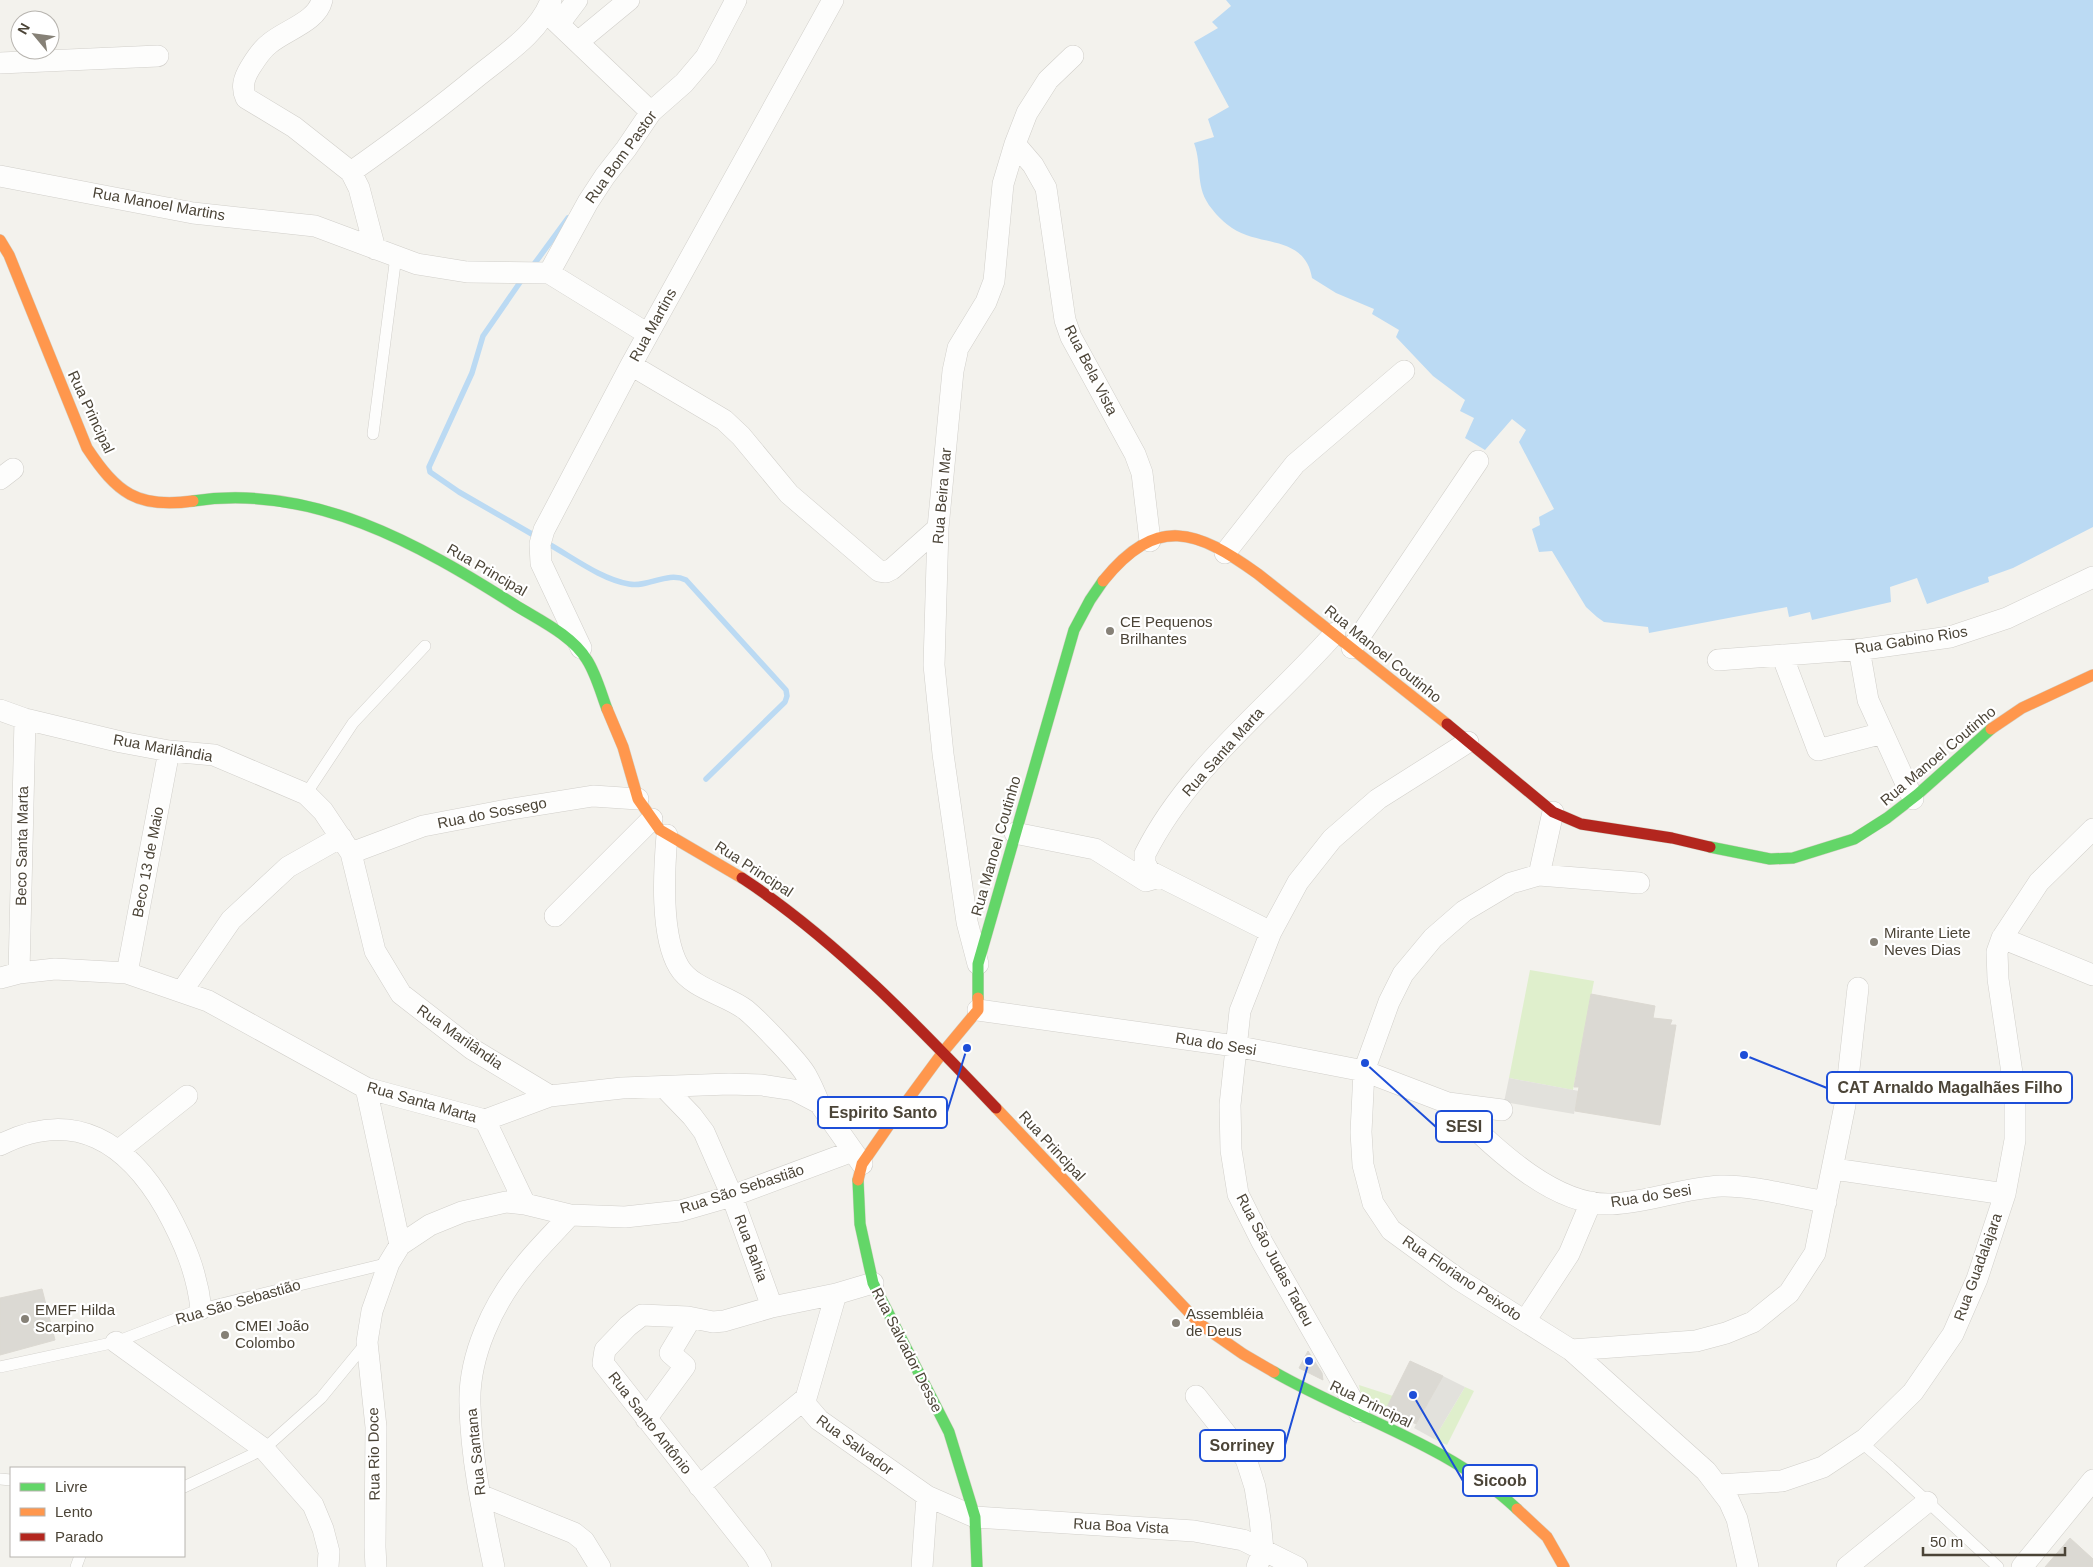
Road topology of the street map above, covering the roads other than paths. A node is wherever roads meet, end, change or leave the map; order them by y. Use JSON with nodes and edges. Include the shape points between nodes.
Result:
{"nodes":[{"id":1,"x":322,"y":0,"type":"edge"},
{"id":2,"x":577,"y":0,"type":"edge"},
{"id":3,"x":629,"y":0,"type":"edge"},
{"id":4,"x":736,"y":0,"type":"edge"},
{"id":5,"x":833,"y":0,"type":"edge"},
{"id":6,"x":552,"y":12,"type":"edge"},
{"id":7,"x":578,"y":42,"type":"junction"},
{"id":8,"x":158,"y":56,"type":"dead end"},
{"id":9,"x":1072,"y":56,"type":"dead end"},
{"id":10,"x":0,"y":62,"type":"edge"},
{"id":11,"x":651,"y":112,"type":"junction"},
{"id":12,"x":1015,"y":144,"type":"junction"},
{"id":13,"x":351,"y":172,"type":"junction"},
{"id":14,"x":0,"y":176,"type":"edge"},
{"id":15,"x":0,"y":240,"type":"edge"},
{"id":16,"x":374,"y":249,"type":"junction"},
{"id":17,"x":396,"y":256,"type":"junction"},
{"id":18,"x":549,"y":273,"type":"junction"},
{"id":19,"x":648,"y":334,"type":"junction"},
{"id":20,"x":631,"y":365,"type":"junction"},
{"id":21,"x":1404,"y":371,"type":"dead end"},
{"id":22,"x":373,"y":434,"type":"dead end"},
{"id":23,"x":1478,"y":461,"type":"dead end"},
{"id":24,"x":938,"y":528,"type":"junction"},
{"id":25,"x":1150,"y":541,"type":"junction"},
{"id":26,"x":1225,"y":553,"type":"junction"},
{"id":27,"x":2093,"y":577,"type":"edge"},
{"id":28,"x":1335,"y":634,"type":"junction"},
{"id":29,"x":425,"y":646,"type":"dead end"},
{"id":30,"x":1352,"y":648,"type":"junction"},
{"id":31,"x":1859,"y":649,"type":"junction"},
{"id":32,"x":1782,"y":655,"type":"junction"},
{"id":33,"x":587,"y":659,"type":"junction"},
{"id":34,"x":1718,"y":660,"type":"dead end"},
{"id":35,"x":2093,"y":675,"type":"edge"},
{"id":36,"x":0,"y":710,"type":"edge"},
{"id":37,"x":24,"y":719,"type":"junction"},
{"id":38,"x":1883,"y":733,"type":"junction"},
{"id":39,"x":1468,"y":742,"type":"junction"},
{"id":40,"x":169,"y":751,"type":"junction"},
{"id":41,"x":306,"y":794,"type":"junction"},
{"id":42,"x":638,"y":799,"type":"junction"},
{"id":43,"x":1913,"y":799,"type":"junction"},
{"id":44,"x":1553,"y":812,"type":"junction"},
{"id":45,"x":652,"y":819,"type":"junction"},
{"id":46,"x":2093,"y":829,"type":"edge"},
{"id":47,"x":1015,"y":833,"type":"junction"},
{"id":48,"x":667,"y":835,"type":"junction"},
{"id":49,"x":346,"y":845,"type":"junction"},
{"id":50,"x":1538,"y":875,"type":"junction"},
{"id":51,"x":1160,"y":877,"type":"junction"},
{"id":52,"x":1640,"y":883,"type":"dead end"},
{"id":53,"x":555,"y":916,"type":"dead end"},
{"id":54,"x":1271,"y":932,"type":"junction"},
{"id":55,"x":2002,"y":938,"type":"junction"},
{"id":56,"x":978,"y":964,"type":"junction"},
{"id":57,"x":126,"y":973,"type":"junction"},
{"id":58,"x":9,"y":975,"type":"edge"},
{"id":59,"x":2093,"y":975,"type":"edge"},
{"id":60,"x":1858,"y":988,"type":"dead end"},
{"id":61,"x":182,"y":991,"type":"junction"},
{"id":62,"x":978,"y":1010,"type":"junction"},
{"id":63,"x":1235,"y":1046,"type":"junction"},
{"id":64,"x":943,"y":1052,"type":"junction"},
{"id":65,"x":1364,"y":1071,"type":"junction"},
{"id":66,"x":664,"y":1087,"type":"junction"},
{"id":67,"x":366,"y":1088,"type":"junction"},
{"id":68,"x":188,"y":1096,"type":"dead end"},
{"id":69,"x":550,"y":1096,"type":"junction"},
{"id":70,"x":819,"y":1103,"type":"junction"},
{"id":71,"x":1448,"y":1103,"type":"junction"},
{"id":72,"x":1502,"y":1110,"type":"dead end"},
{"id":73,"x":485,"y":1120,"type":"junction"},
{"id":74,"x":0,"y":1144,"type":"edge"},
{"id":75,"x":119,"y":1150,"type":"junction"},
{"id":76,"x":858,"y":1157,"type":"junction"},
{"id":77,"x":1834,"y":1169,"type":"junction"},
{"id":78,"x":2005,"y":1194,"type":"junction"},
{"id":79,"x":732,"y":1196,"type":"junction"},
{"id":80,"x":1592,"y":1202,"type":"junction"},
{"id":81,"x":1826,"y":1202,"type":"junction"},
{"id":82,"x":525,"y":1204,"type":"junction"},
{"id":83,"x":570,"y":1216,"type":"junction"},
{"id":84,"x":400,"y":1245,"type":"junction"},
{"id":85,"x":389,"y":1262,"type":"junction"},
{"id":86,"x":873,"y":1284,"type":"junction"},
{"id":87,"x":836,"y":1294,"type":"junction"},
{"id":88,"x":772,"y":1307,"type":"junction"},
{"id":89,"x":201,"y":1309,"type":"junction"},
{"id":90,"x":692,"y":1318,"type":"junction"},
{"id":91,"x":1525,"y":1322,"type":"junction"},
{"id":92,"x":116,"y":1342,"type":"junction"},
{"id":93,"x":367,"y":1342,"type":"junction"},
{"id":94,"x":1571,"y":1350,"type":"junction"},
{"id":95,"x":0,"y":1367,"type":"edge"},
{"id":96,"x":1196,"y":1396,"type":"dead end"},
{"id":97,"x":806,"y":1398,"type":"junction"},
{"id":98,"x":1359,"y":1412,"type":"junction"},
{"id":99,"x":646,"y":1419,"type":"junction"},
{"id":100,"x":1861,"y":1442,"type":"junction"},
{"id":101,"x":264,"y":1449,"type":"junction"},
{"id":102,"x":2093,"y":1480,"type":"edge"},
{"id":103,"x":1718,"y":1485,"type":"junction"},
{"id":104,"x":699,"y":1486,"type":"junction"},
{"id":105,"x":185,"y":1488,"type":"edge"},
{"id":106,"x":480,"y":1495,"type":"junction"},
{"id":107,"x":927,"y":1496,"type":"junction"},
{"id":108,"x":1927,"y":1502,"type":"junction"},
{"id":109,"x":975,"y":1517,"type":"junction"},
{"id":110,"x":1260,"y":1559,"type":"edge"},
{"id":111,"x":1751,"y":1566,"type":"edge"},
{"id":112,"x":328,"y":1567,"type":"edge"},
{"id":113,"x":376,"y":1567,"type":"edge"},
{"id":114,"x":494,"y":1567,"type":"edge"},
{"id":115,"x":600,"y":1567,"type":"edge"},
{"id":116,"x":761,"y":1567,"type":"edge"},
{"id":117,"x":922,"y":1567,"type":"edge"},
{"id":118,"x":977,"y":1567,"type":"edge"},
{"id":119,"x":1297,"y":1567,"type":"edge"},
{"id":120,"x":1564,"y":1567,"type":"edge"},
{"id":121,"x":1847,"y":1567,"type":"edge"},
{"id":122,"x":1998,"y":1567,"type":"edge"},
{"id":123,"x":2022,"y":1567,"type":"edge"}],
"edges":[{"from":1,"to":13,"type":"street","via":[[318,10],[264,49],[245,77],[243,90],[246,98],[294,127]]},
{"from":2,"to":6,"type":"street"},
{"from":3,"to":7,"type":"street"},
{"from":4,"to":11,"type":"street","name":"Rua Bom Pastor","via":[[706,58]]},
{"from":5,"to":19,"type":"street","name":"Rua Martins"},
{"from":6,"to":7,"type":"street"},
{"from":6,"to":13,"type":"street","via":[[453,97]]},
{"from":7,"to":11,"type":"street"},
{"from":8,"to":10,"type":"street"},
{"from":9,"to":12,"type":"street","name":"Rua Beira Mar","via":[[1048,80],[1027,113]]},
{"from":11,"to":18,"type":"street","name":"Rua Bom Pastor","via":[[588,202]]},
{"from":12,"to":24,"type":"street","name":"Rua Beira Mar","via":[[1003,184],[994,281],[986,302],[958,348],[953,371]]},
{"from":12,"to":25,"type":"street","name":"Rua Bela Vista","via":[[1033,165],[1046,188],[1065,320],[1071,337],[1135,454],[1142,473]]},
{"from":13,"to":16,"type":"street","via":[[359,188]]},
{"from":14,"to":16,"type":"street","name":"Rua Manoel Martins","via":[[193,213],[315,226]]},
{"from":15,"to":33,"type":"street","name":"Rua Principal","via":[[9,255],[87,448],[119,490],[139,499],[171,504],[212,498],[270,500],[307,505],[348,517],[400,538],[467,574],[560,632]]},
{"from":16,"to":17,"type":"street"},
{"from":17,"to":18,"type":"street","via":[[417,264],[467,272]]},
{"from":17,"to":22,"type":"lane"},
{"from":18,"to":19,"type":"street"},
{"from":19,"to":20,"type":"street","name":"Rua Martins"},
{"from":20,"to":24,"type":"street","via":[[724,420],[789,494],[879,571],[892,569]]},
{"from":20,"to":33,"type":"street","name":"Rua Martins","via":[[550,516],[540,544],[541,563]]},
{"from":21,"to":26,"type":"street","via":[[1295,464]]},
{"from":23,"to":30,"type":"street"},
{"from":24,"to":56,"type":"street","name":"Rua Beira Mar","via":[[934,665],[951,814],[967,922]]},
{"from":25,"to":26,"type":"street","name":"Rua Manoel Coutinho","via":[[1170,536],[1199,538]]},
{"from":25,"to":47,"type":"street","name":"Rua Manoel Coutinho","via":[[1123,560],[1101,582],[1084,608],[1069,647]]},
{"from":26,"to":28,"type":"street","name":"Rua Manoel Coutinho"},
{"from":27,"to":31,"type":"street","name":"Rua Gabino Rios","via":[[1979,629],[1950,637]]},
{"from":28,"to":30,"type":"street","name":"Rua Manoel Coutinho"},
{"from":28,"to":51,"type":"street","name":"Rua Santa Marta","via":[[1188,787],[1145,854],[1149,871]]},
{"from":29,"to":41,"type":"lane","via":[[353,724]]},
{"from":30,"to":39,"type":"street","name":"Rua Manoel Coutinho"},
{"from":31,"to":32,"type":"street","name":"Rua Gabino Rios"},
{"from":31,"to":38,"type":"street","via":[[1868,700]]},
{"from":32,"to":34,"type":"street","name":"Rua Gabino Rios"},
{"from":32,"to":38,"type":"street","via":[[1818,750]]},
{"from":33,"to":42,"type":"street","name":"Rua Principal","via":[[623,747]]},
{"from":35,"to":43,"type":"street","name":"Rua Manoel Coutinho","via":[[2022,708],[1997,724]]},
{"from":36,"to":37,"type":"street","name":"Rua Marilândia"},
{"from":37,"to":40,"type":"street","name":"Rua Marilândia"},
{"from":37,"to":58,"type":"street","name":"Beco Santa Marta"},
{"from":38,"to":43,"type":"street"},
{"from":39,"to":44,"type":"street","name":"Rua Manoel Coutinho"},
{"from":39,"to":54,"type":"street","name":"Rua São Judas Tadeu","via":[[1378,800],[1332,838],[1298,882]]},
{"from":40,"to":41,"type":"street","name":"Rua Marilândia","via":[[214,755]]},
{"from":40,"to":57,"type":"street","name":"Beco 13 de Maio"},
{"from":41,"to":49,"type":"street","name":"Rua Marilândia","via":[[323,811]]},
{"from":42,"to":45,"type":"street","name":"Rua Principal"},
{"from":42,"to":49,"type":"street","name":"Rua do Sossego","via":[[593,796],[503,810]]},
{"from":43,"to":44,"type":"street","name":"Rua Manoel Coutinho","via":[[1854,839],[1794,858],[1778,859],[1582,824]]},
{"from":44,"to":50,"type":"street"},
{"from":45,"to":48,"type":"street","name":"Rua Principal"},
{"from":45,"to":53,"type":"street"},
{"from":46,"to":55,"type":"street","via":[[2040,882]]},
{"from":47,"to":51,"type":"street","via":[[1095,849],[1146,881]]},
{"from":47,"to":56,"type":"street","name":"Rua Manoel Coutinho"},
{"from":48,"to":64,"type":"street","name":"Rua Principal","via":[[714,860],[778,901]]},
{"from":48,"to":70,"type":"street","via":[[665,898],[674,956],[680,969],[694,981],[746,1010],[805,1073]]},
{"from":49,"to":61,"type":"street","name":"Rua do Sossego","via":[[288,867],[232,920]]},
{"from":49,"to":69,"type":"street","name":"Rua Marilândia","via":[[375,951],[400,994],[472,1049]]},
{"from":50,"to":52,"type":"street","name":"Rua Floriano Peixoto"},
{"from":50,"to":65,"type":"street","name":"Rua Floriano Peixoto","via":[[1511,884],[1464,911],[1433,938],[1404,974],[1389,1002]]},
{"from":51,"to":54,"type":"street","name":"Rua Santa Marta"},
{"from":54,"to":63,"type":"street","name":"Rua São Judas Tadeu","via":[[1240,1011]]},
{"from":55,"to":59,"type":"street"},
{"from":55,"to":78,"type":"street","name":"Rua Guadalajara","via":[[1996,966],[2015,1093],[2015,1140]]},
{"from":56,"to":62,"type":"street","name":"Rua Manoel Coutinho"},
{"from":57,"to":58,"type":"street","name":"Rua Santa Marta","via":[[54,969]]},
{"from":57,"to":61,"type":"street","name":"Rua Santa Marta"},
{"from":60,"to":77,"type":"street","via":[[1846,1105]]},
{"from":61,"to":67,"type":"street","name":"Rua Santa Marta","via":[[208,1001]]},
{"from":62,"to":63,"type":"street","name":"Rua do Sesi"},
{"from":62,"to":64,"type":"street"},
{"from":63,"to":65,"type":"street","name":"Rua do Sesi"},
{"from":63,"to":98,"type":"street","name":"Rua São Judas Tadeu","via":[[1230,1105],[1238,1194]]},
{"from":64,"to":76,"type":"street","name":"Rua Salvador Desse"},
{"from":64,"to":98,"type":"street","name":"Rua Principal","via":[[1200,1324],[1243,1354],[1306,1390]]},
{"from":65,"to":71,"type":"street","name":"Rua do Sesi"},
{"from":65,"to":91,"type":"street","name":"Rua Floriano Peixoto","via":[[1363,1165],[1373,1204],[1391,1230],[1409,1244]]},
{"from":66,"to":69,"type":"street","name":"Rua Santa Marta"},
{"from":66,"to":70,"type":"street","name":"Rua Santa Marta","via":[[762,1085],[794,1090]]},
{"from":66,"to":79,"type":"street","name":"Rua Bahia","via":[[704,1132]]},
{"from":67,"to":73,"type":"street","name":"Rua Santa Marta"},
{"from":67,"to":84,"type":"street"},
{"from":68,"to":75,"type":"street"},
{"from":69,"to":73,"type":"street","name":"Rua Santa Marta"},
{"from":70,"to":76,"type":"street","name":"Rua Santa Marta"},
{"from":71,"to":72,"type":"street","name":"Rua do Sesi"},
{"from":71,"to":80,"type":"street","name":"Rua do Sesi","via":[[1534,1179]]},
{"from":73,"to":82,"type":"street"},
{"from":74,"to":75,"type":"street","via":[[32,1131],[53,1128],[89,1135]]},
{"from":75,"to":89,"type":"street","via":[[140,1170],[182,1239],[198,1280]]},
{"from":76,"to":79,"type":"street","name":"Rua São Sebastião"},
{"from":76,"to":86,"type":"street","name":"Rua Salvador Desse","via":[[860,1224]]},
{"from":77,"to":78,"type":"street"},
{"from":77,"to":81,"type":"street"},
{"from":78,"to":100,"type":"street","name":"Rua Guadalajara","via":[[1977,1279],[1953,1334],[1913,1392]]},
{"from":79,"to":83,"type":"street","name":"Rua São Sebastião","via":[[680,1211],[625,1217]]},
{"from":79,"to":88,"type":"street","name":"Rua Bahia"},
{"from":80,"to":81,"type":"street","name":"Rua do Sesi","via":[[1611,1204],[1722,1186]]},
{"from":80,"to":91,"type":"street","via":[[1569,1254]]},
{"from":81,"to":94,"type":"street","via":[[1815,1254],[1789,1293],[1753,1322],[1696,1341]]},
{"from":82,"to":83,"type":"street","name":"Rua São Sebastião"},
{"from":82,"to":84,"type":"street","name":"Rua São Sebastião","via":[[506,1202],[462,1212],[430,1225]]},
{"from":83,"to":106,"type":"street","name":"Rua Santana","via":[[523,1267],[503,1295],[487,1326],[474,1364],[470,1404]]},
{"from":84,"to":85,"type":"street","name":"Rua Rio Doce"},
{"from":85,"to":89,"type":"lane","name":"Rua São Sebastião"},
{"from":85,"to":93,"type":"street","name":"Rua Rio Doce","via":[[372,1311]]},
{"from":86,"to":87,"type":"street"},
{"from":86,"to":109,"type":"street","name":"Rua Salvador Desse","via":[[949,1432]]},
{"from":87,"to":88,"type":"street"},
{"from":87,"to":97,"type":"street","name":"Rua Salvador"},
{"from":88,"to":90,"type":"street","name":"Rua Santo Antônio","via":[[724,1321]]},
{"from":89,"to":92,"type":"lane","name":"Rua São Sebastião"},
{"from":90,"to":99,"type":"street","via":[[670,1353],[685,1366]]},
{"from":90,"to":99,"type":"street","name":"Rua Santo Antônio","via":[[642,1315],[605,1350],[603,1363]]},
{"from":91,"to":94,"type":"street","name":"Rua Floriano Peixoto"},
{"from":92,"to":95,"type":"lane","name":"Rua São Sebastião"},
{"from":92,"to":101,"type":"street"},
{"from":93,"to":101,"type":"lane","via":[[322,1398]]},
{"from":93,"to":113,"type":"street","name":"Rua Rio Doce","via":[[376,1427]]},
{"from":94,"to":103,"type":"street","name":"Rua Floriano Peixoto"},
{"from":96,"to":110,"type":"street","via":[[1246,1459],[1255,1487]]},
{"from":97,"to":104,"type":"street"},
{"from":97,"to":107,"type":"street","name":"Rua Salvador","via":[[806,1406],[819,1420]]},
{"from":98,"to":120,"type":"street","name":"Rua Principal","via":[[1458,1464],[1511,1503],[1547,1537]]},
{"from":99,"to":104,"type":"street","name":"Rua Santo Antônio"},
{"from":100,"to":103,"type":"street","name":"Rua Guadalajara","via":[[1823,1467],[1782,1480]]},
{"from":100,"to":108,"type":"lane"},
{"from":101,"to":105,"type":"lane"},
{"from":101,"to":112,"type":"street","via":[[313,1505],[324,1529],[329,1552]]},
{"from":102,"to":123,"type":"street"},
{"from":103,"to":111,"type":"street","name":"Rua Floriano Peixoto","via":[[1737,1519]]},
{"from":104,"to":116,"type":"street","name":"Rua Santo Antônio"},
{"from":106,"to":114,"type":"street","name":"Rua Santana"},
{"from":106,"to":115,"type":"street","via":[[574,1533],[584,1541]]},
{"from":107,"to":109,"type":"street"},
{"from":107,"to":117,"type":"street"},
{"from":108,"to":121,"type":"street"},
{"from":108,"to":122,"type":"lane"},
{"from":109,"to":110,"type":"street","name":"Rua Boa Vista","via":[[1194,1531],[1243,1540]]},
{"from":109,"to":118,"type":"street","name":"Rua Salvador Desse"},
{"from":110,"to":119,"type":"street","name":"Rua Boa Vista"}]}
